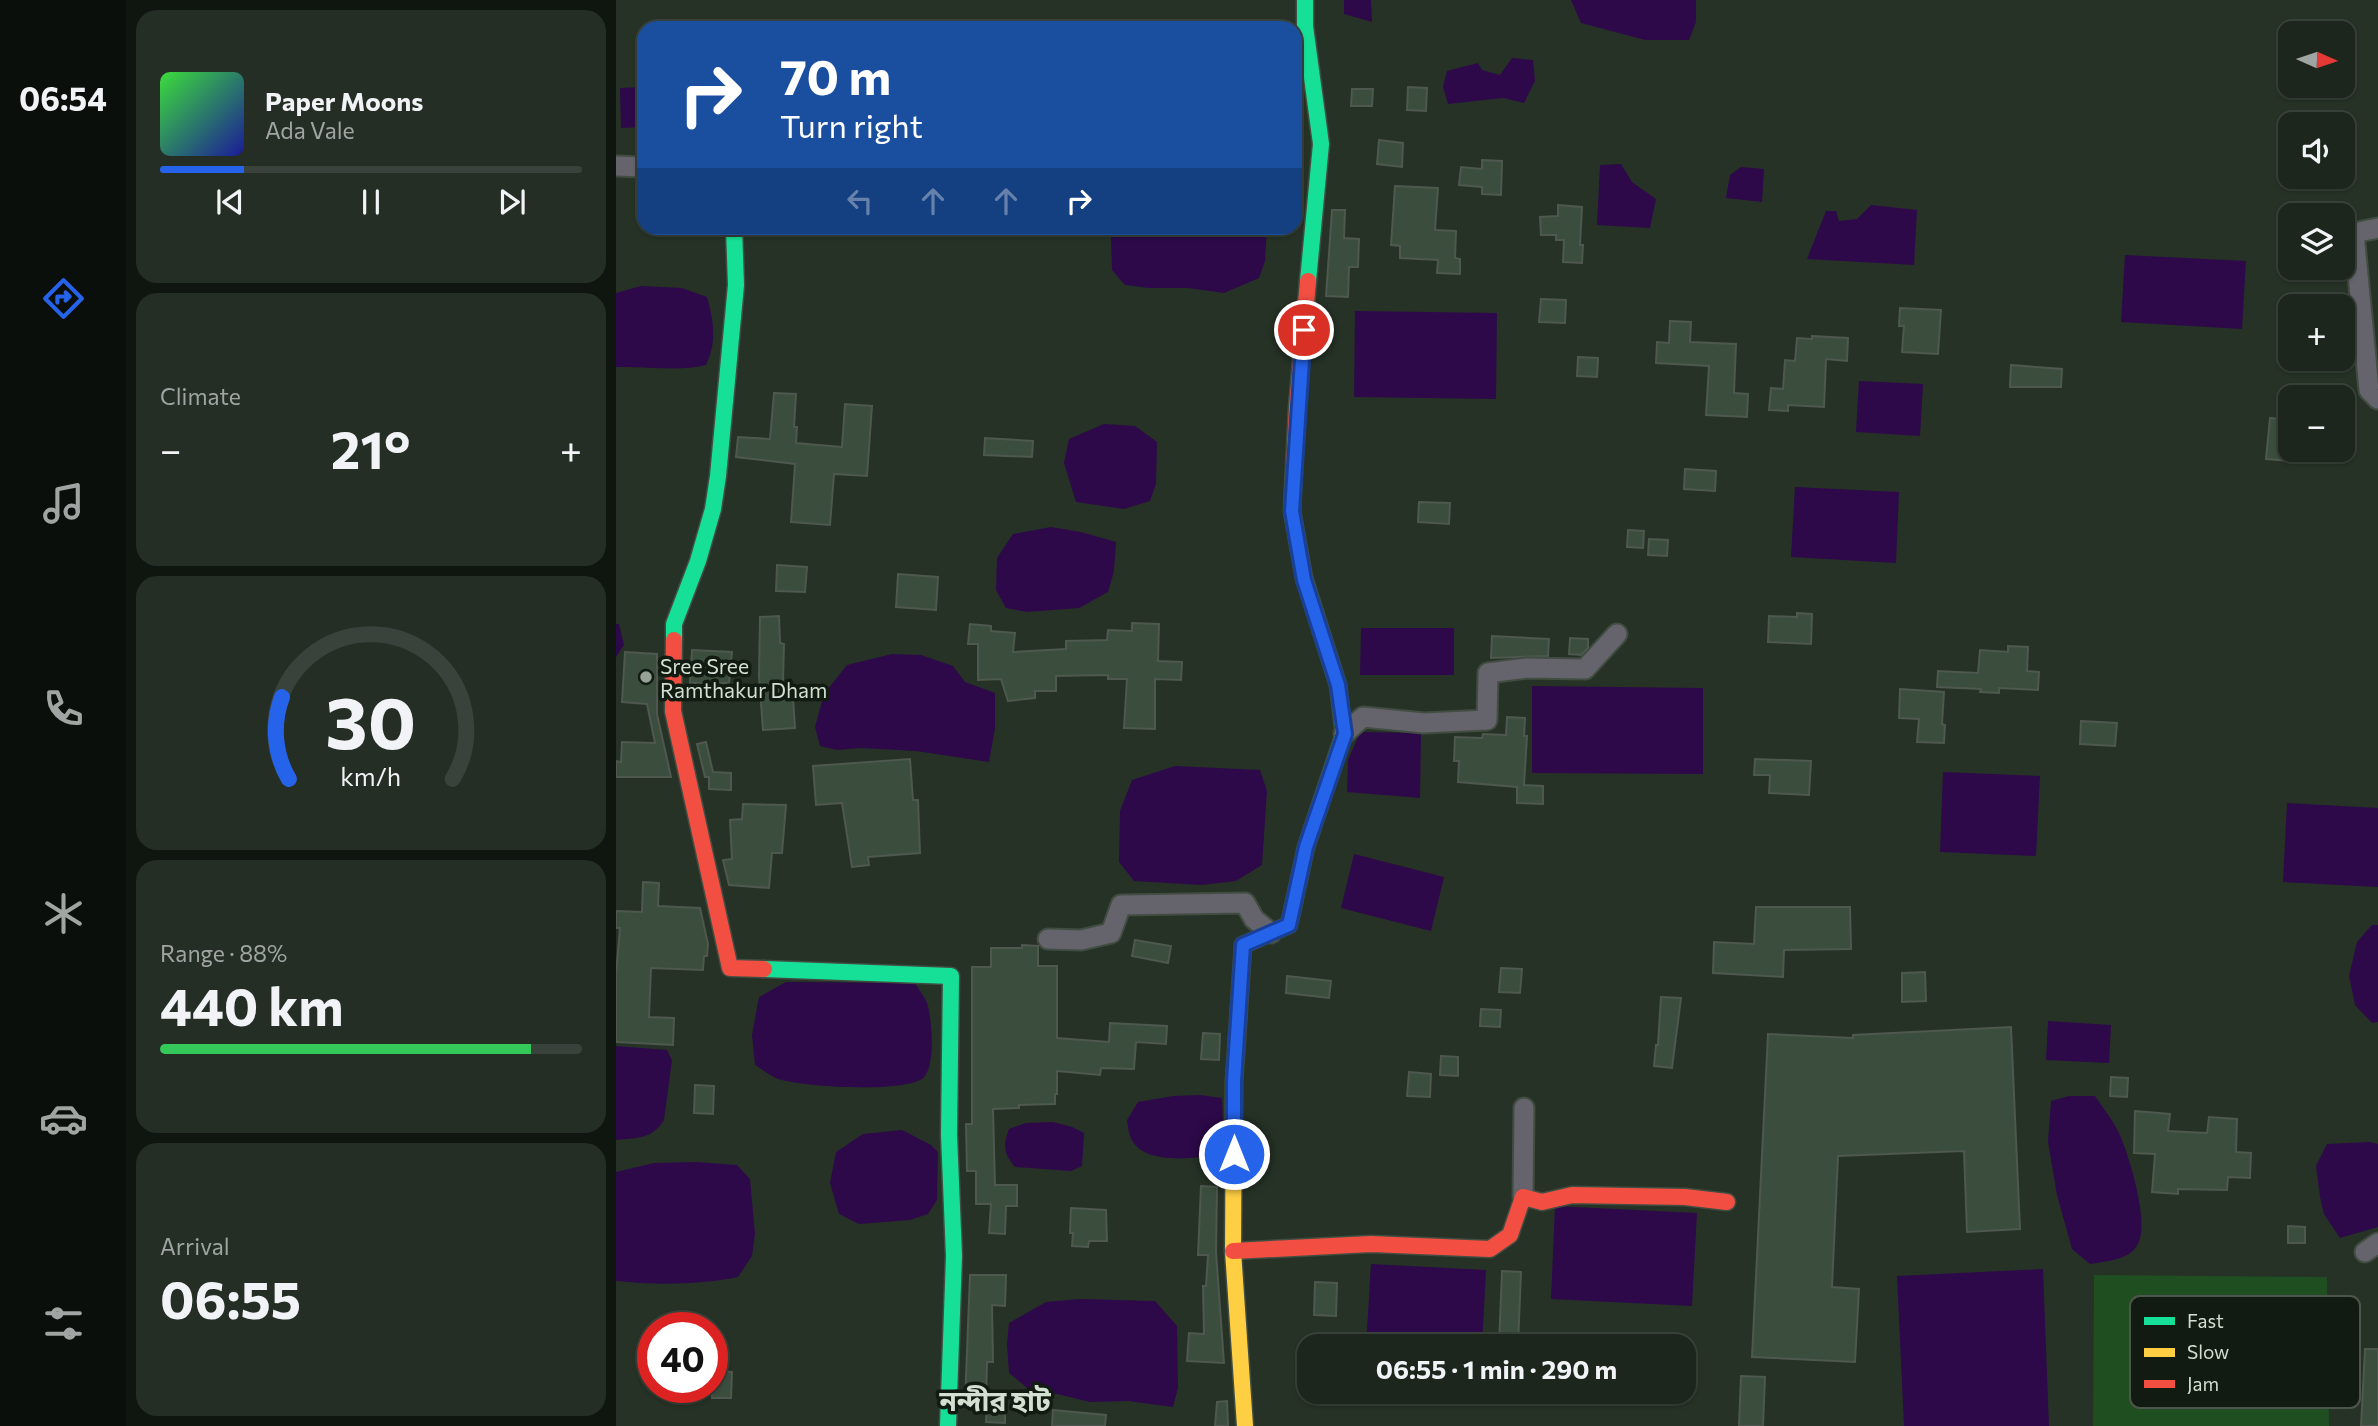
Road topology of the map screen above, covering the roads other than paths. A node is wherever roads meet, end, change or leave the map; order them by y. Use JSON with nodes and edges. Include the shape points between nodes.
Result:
{"nodes":[{"id":1,"x":1305,"y":0,"type":"edge"},
{"id":2,"x":616,"y":166,"type":"edge"},
{"id":3,"x":637,"y":167,"type":"edge"},
{"id":4,"x":2378,"y":228,"type":"edge"},
{"id":5,"x":734,"y":235,"type":"edge"},
{"id":6,"x":2378,"y":399,"type":"edge"},
{"id":7,"x":1618,"y":634,"type":"dead end"},
{"id":8,"x":1345,"y":734,"type":"junction"},
{"id":9,"x":1271,"y":933,"type":"junction"},
{"id":10,"x":1048,"y":939,"type":"dead end"},
{"id":11,"x":1524,"y":1108,"type":"dead end"},
{"id":12,"x":1523,"y":1197,"type":"junction"},
{"id":13,"x":1727,"y":1202,"type":"dead end"},
{"id":14,"x":1233,"y":1251,"type":"junction"},
{"id":15,"x":948,"y":1426,"type":"edge"},
{"id":16,"x":1245,"y":1426,"type":"edge"}],
"edges":[{"from":1,"to":8,"type":"street","via":[[1321,144],[1292,511],[1304,580],[1338,685]]},
{"from":2,"to":3,"type":"street"},
{"from":4,"to":6,"type":"street","via":[[2354,233],[2369,390]]},
{"from":5,"to":15,"type":"street","via":[[736,285],[718,476],[713,509],[674,624],[673,711],[730,968],[951,976],[949,1135],[954,1256]]},
{"from":7,"to":8,"type":"street","via":[[1585,669],[1488,673],[1487,720],[1424,723],[1363,717]]},
{"from":8,"to":9,"type":"street","via":[[1306,847],[1289,925]]},
{"from":9,"to":10,"type":"street","via":[[1254,919],[1245,903],[1141,904],[1121,905],[1111,933],[1081,940]]},
{"from":9,"to":14,"type":"street","via":[[1243,945],[1234,1081]]},
{"from":11,"to":12,"type":"street"},
{"from":12,"to":13,"type":"street","via":[[1542,1202],[1572,1195]]},
{"from":12,"to":14,"type":"street","via":[[1510,1235],[1490,1249],[1371,1244]]},
{"from":14,"to":16,"type":"street"}]}
